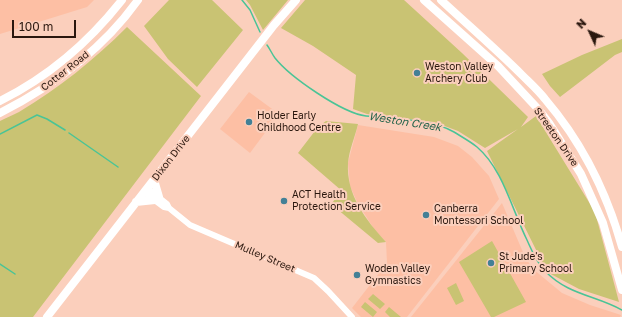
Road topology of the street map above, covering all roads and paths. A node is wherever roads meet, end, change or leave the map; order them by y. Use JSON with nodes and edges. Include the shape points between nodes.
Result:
{"nodes":[{"id":1,"x":122,"y":0,"type":"edge"},
{"id":2,"x":138,"y":0,"type":"edge"},
{"id":3,"x":296,"y":0,"type":"edge"},
{"id":4,"x":424,"y":0,"type":"edge"},
{"id":5,"x":430,"y":0,"type":"edge"},
{"id":6,"x":441,"y":0,"type":"edge"},
{"id":7,"x":453,"y":26,"type":"junction"},
{"id":8,"x":0,"y":101,"type":"edge"},
{"id":9,"x":0,"y":113,"type":"edge"},
{"id":10,"x":154,"y":180,"type":"junction"},
{"id":11,"x":146,"y":190,"type":"junction"},
{"id":12,"x":157,"y":198,"type":"junction"},
{"id":13,"x":136,"y":202,"type":"junction"},
{"id":14,"x":622,"y":247,"type":"edge"},
{"id":15,"x":615,"y":264,"type":"junction"},
{"id":16,"x":622,"y":271,"type":"edge"},
{"id":17,"x":622,"y":290,"type":"edge"},
{"id":18,"x":47,"y":317,"type":"edge"},
{"id":19,"x":352,"y":317,"type":"edge"}],
"edges":[{"from":1,"to":8,"type":"main road","name":"Cotter Road","via":[[102,25],[72,53],[37,79]]},
{"from":2,"to":9,"type":"main road","name":"Cotter Road","via":[[106,37],[68,71]]},
{"from":3,"to":10,"type":"main road","name":"Dixon Drive"},
{"from":4,"to":7,"type":"main road","name":"Streeton Drive"},
{"from":5,"to":7,"type":"main road","via":[[448,17]]},
{"from":6,"to":14,"type":"main road","name":"Streeton Drive","via":[[509,62],[544,97],[560,118],[588,162],[606,201]]},
{"from":7,"to":15,"type":"main road","name":"Streeton Drive","via":[[498,66],[549,123],[581,174],[603,223]]},
{"from":10,"to":11,"type":"main road","name":"Dixon Drive"},
{"from":10,"to":12,"type":"main road"},
{"from":11,"to":12,"type":"street","name":"Mulley Street"},
{"from":11,"to":13,"type":"main road","name":"Dixon Drive"},
{"from":12,"to":13,"type":"main road"},
{"from":12,"to":19,"type":"street","name":"Mulley Street","via":[[164,207],[169,208],[190,225],[314,278]]},
{"from":13,"to":18,"type":"main road","name":"Dixon Drive"},
{"from":15,"to":16,"type":"street"},
{"from":15,"to":17,"type":"main road","name":"Streeton Drive"}]}
